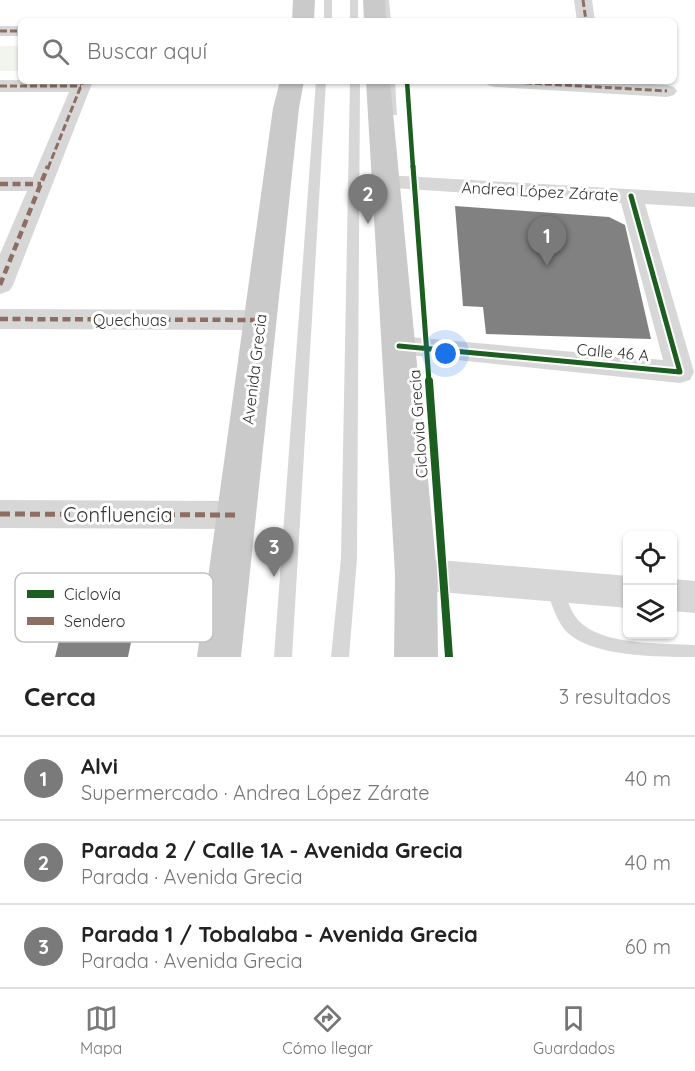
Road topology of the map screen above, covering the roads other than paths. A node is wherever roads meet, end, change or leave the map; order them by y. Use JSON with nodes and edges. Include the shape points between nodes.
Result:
{"nodes":[{"id":1,"x":304,"y":0,"type":"edge"},
{"id":2,"x":328,"y":0,"type":"edge"},
{"id":3,"x":354,"y":0,"type":"edge"},
{"id":4,"x":374,"y":0,"type":"edge"},
{"id":5,"x":386,"y":0,"type":"edge"},
{"id":6,"x":583,"y":0,"type":"edge"},
{"id":7,"x":303,"y":18,"type":"edge"},
{"id":8,"x":328,"y":18,"type":"edge"},
{"id":9,"x":354,"y":18,"type":"edge"},
{"id":10,"x":375,"y":18,"type":"edge"},
{"id":11,"x":387,"y":18,"type":"edge"},
{"id":12,"x":586,"y":18,"type":"edge"},
{"id":13,"x":0,"y":30,"type":"edge"},
{"id":14,"x":18,"y":31,"type":"edge"},
{"id":15,"x":82,"y":84,"type":"edge"},
{"id":16,"x":291,"y":84,"type":"edge"},
{"id":17,"x":321,"y":84,"type":"edge"},
{"id":18,"x":355,"y":84,"type":"edge"},
{"id":19,"x":378,"y":84,"type":"edge"},
{"id":20,"x":390,"y":84,"type":"edge"},
{"id":21,"x":597,"y":84,"type":"edge"},
{"id":22,"x":0,"y":86,"type":"edge"},
{"id":23,"x":667,"y":91,"type":"dead end"},
{"id":24,"x":386,"y":177,"type":"junction"},
{"id":25,"x":0,"y":184,"type":"edge"},
{"id":26,"x":41,"y":184,"type":"junction"},
{"id":27,"x":631,"y":196,"type":"junction"},
{"id":28,"x":695,"y":200,"type":"edge"},
{"id":29,"x":0,"y":285,"type":"edge"},
{"id":30,"x":0,"y":319,"type":"edge"},
{"id":31,"x":260,"y":320,"type":"junction"},
{"id":32,"x":399,"y":346,"type":"junction"},
{"id":33,"x":0,"y":514,"type":"edge"},
{"id":34,"x":236,"y":515,"type":"junction"},
{"id":35,"x":416,"y":574,"type":"junction"},
{"id":36,"x":554,"y":585,"type":"junction"},
{"id":37,"x":623,"y":592,"type":"edge"},
{"id":38,"x":677,"y":595,"type":"edge"},
{"id":39,"x":695,"y":597,"type":"edge"},
{"id":40,"x":695,"y":654,"type":"edge"},
{"id":41,"x":219,"y":657,"type":"edge"},
{"id":42,"x":284,"y":657,"type":"edge"},
{"id":43,"x":340,"y":657,"type":"edge"},
{"id":44,"x":416,"y":657,"type":"edge"}],
"edges":[{"from":1,"to":7,"type":"main road"},
{"from":2,"to":8,"type":"lane"},
{"from":3,"to":9,"type":"lane"},
{"from":4,"to":10,"type":"main road"},
{"from":5,"to":11,"type":"lane"},
{"from":6,"to":12,"type":"street"},
{"from":13,"to":14,"type":"street"},
{"from":15,"to":22,"type":"street"},
{"from":15,"to":26,"type":"street"},
{"from":16,"to":31,"type":"main road","name":"Avenida Grecia"},
{"from":17,"to":42,"type":"lane"},
{"from":18,"to":43,"type":"lane","via":[[349,558]]},
{"from":19,"to":24,"type":"main road"},
{"from":20,"to":24,"type":"lane","via":[[396,156]]},
{"from":21,"to":23,"type":"street"},
{"from":24,"to":27,"type":"street","name":"Andrea López Zárate"},
{"from":24,"to":32,"type":"main road"},
{"from":25,"to":26,"type":"street"},
{"from":26,"to":29,"type":"street"},
{"from":27,"to":28,"type":"street","name":"Andrea López Zárate"},
{"from":27,"to":32,"type":"street","name":"Calle 46 A","via":[[680,372]]},
{"from":30,"to":31,"type":"street","name":"Quechuas"},
{"from":31,"to":34,"type":"main road","name":"Avenida Grecia"},
{"from":32,"to":35,"type":"main road"},
{"from":33,"to":34,"type":"street","name":"Confluencia"},
{"from":34,"to":41,"type":"main road","name":"Avenida Grecia"},
{"from":35,"to":36,"type":"street"},
{"from":35,"to":44,"type":"main road"},
{"from":36,"to":37,"type":"street"},
{"from":36,"to":40,"type":"lane","via":[[572,626],[585,637],[606,645]]},
{"from":38,"to":39,"type":"street"}]}
